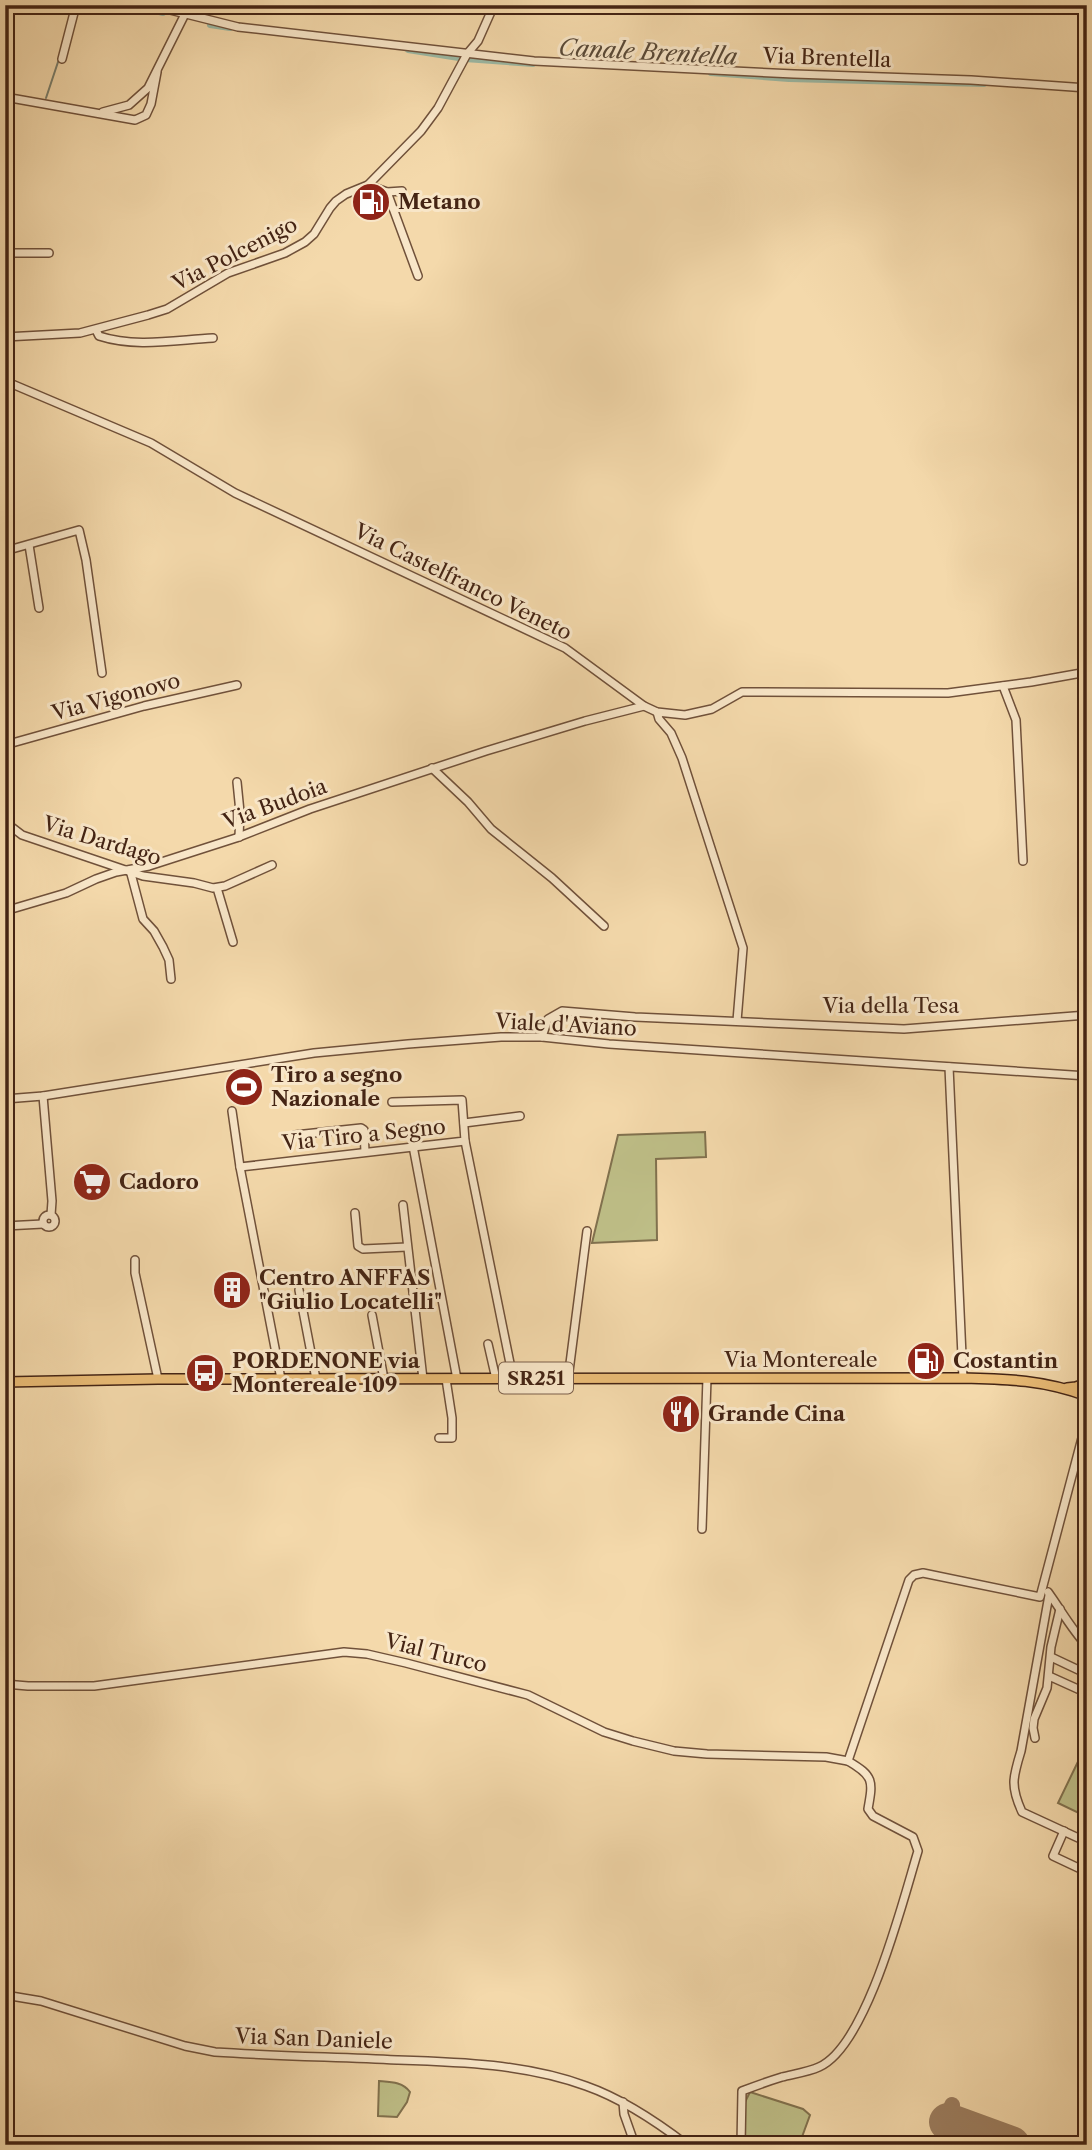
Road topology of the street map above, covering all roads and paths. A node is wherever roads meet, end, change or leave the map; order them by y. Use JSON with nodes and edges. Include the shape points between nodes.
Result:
{"nodes":[{"id":1,"x":76,"y":5,"type":"edge"},
{"id":2,"x":150,"y":5,"type":"edge"},
{"id":3,"x":494,"y":5,"type":"edge"},
{"id":4,"x":185,"y":14,"type":"junction"},
{"id":5,"x":467,"y":54,"type":"junction"},
{"id":6,"x":62,"y":59,"type":"dead end"},
{"id":7,"x":1087,"y":88,"type":"edge"},
{"id":8,"x":148,"y":94,"type":"junction"},
{"id":9,"x":5,"y":97,"type":"edge"},
{"id":10,"x":100,"y":113,"type":"junction"},
{"id":11,"x":368,"y":185,"type":"junction"},
{"id":12,"x":402,"y":191,"type":"dead end"},
{"id":13,"x":387,"y":192,"type":"junction"},
{"id":14,"x":5,"y":253,"type":"edge"},
{"id":15,"x":49,"y":253,"type":"dead end"},
{"id":16,"x":418,"y":276,"type":"dead end"},
{"id":17,"x":96,"y":330,"type":"junction"},
{"id":18,"x":5,"y":337,"type":"edge"},
{"id":19,"x":213,"y":338,"type":"dead end"},
{"id":20,"x":5,"y":380,"type":"edge"},
{"id":21,"x":29,"y":544,"type":"junction"},
{"id":22,"x":5,"y":551,"type":"edge"},
{"id":23,"x":39,"y":608,"type":"dead end"},
{"id":24,"x":1087,"y":672,"type":"edge"},
{"id":25,"x":102,"y":673,"type":"dead end"},
{"id":26,"x":237,"y":685,"type":"dead end"},
{"id":27,"x":1003,"y":685,"type":"junction"},
{"id":28,"x":644,"y":706,"type":"junction"},
{"id":29,"x":657,"y":712,"type":"junction"},
{"id":30,"x":5,"y":745,"type":"edge"},
{"id":31,"x":432,"y":768,"type":"junction"},
{"id":32,"x":237,"y":782,"type":"dead end"},
{"id":33,"x":5,"y":822,"type":"edge"},
{"id":34,"x":239,"y":837,"type":"junction"},
{"id":35,"x":1023,"y":861,"type":"dead end"},
{"id":36,"x":272,"y":865,"type":"dead end"},
{"id":37,"x":130,"y":870,"type":"junction"},
{"id":38,"x":216,"y":888,"type":"junction"},
{"id":39,"x":5,"y":911,"type":"edge"},
{"id":40,"x":604,"y":926,"type":"dead end"},
{"id":41,"x":233,"y":942,"type":"dead end"},
{"id":42,"x":171,"y":979,"type":"dead end"},
{"id":43,"x":1087,"y":1015,"type":"edge"},
{"id":44,"x":737,"y":1021,"type":"junction"},
{"id":45,"x":542,"y":1037,"type":"junction"},
{"id":46,"x":949,"y":1067,"type":"junction"},
{"id":47,"x":1087,"y":1076,"type":"edge"},
{"id":48,"x":43,"y":1096,"type":"junction"},
{"id":49,"x":5,"y":1099,"type":"edge"},
{"id":50,"x":392,"y":1102,"type":"dead end"},
{"id":51,"x":232,"y":1111,"type":"dead end"},
{"id":52,"x":520,"y":1116,"type":"dead end"},
{"id":53,"x":464,"y":1123,"type":"junction"},
{"id":54,"x":295,"y":1135,"type":"dead end"},
{"id":55,"x":465,"y":1141,"type":"junction"},
{"id":56,"x":413,"y":1146,"type":"junction"},
{"id":57,"x":365,"y":1152,"type":"junction"},
{"id":58,"x":240,"y":1167,"type":"junction"},
{"id":59,"x":403,"y":1205,"type":"dead end"},
{"id":60,"x":355,"y":1213,"type":"dead end"},
{"id":61,"x":5,"y":1226,"type":"edge"},
{"id":62,"x":587,"y":1231,"type":"dead end"},
{"id":63,"x":407,"y":1247,"type":"junction"},
{"id":64,"x":135,"y":1260,"type":"dead end"},
{"id":65,"x":299,"y":1290,"type":"dead end"},
{"id":66,"x":372,"y":1315,"type":"dead end"},
{"id":67,"x":488,"y":1344,"type":"dead end"},
{"id":68,"x":513,"y":1378,"type":"junction"},
{"id":69,"x":568,"y":1378,"type":"junction"},
{"id":70,"x":707,"y":1378,"type":"junction"},
{"id":71,"x":963,"y":1378,"type":"junction"},
{"id":72,"x":158,"y":1379,"type":"junction"},
{"id":73,"x":281,"y":1379,"type":"junction"},
{"id":74,"x":316,"y":1379,"type":"junction"},
{"id":75,"x":384,"y":1379,"type":"junction"},
{"id":76,"x":423,"y":1379,"type":"junction"},
{"id":77,"x":446,"y":1379,"type":"junction"},
{"id":78,"x":457,"y":1379,"type":"junction"},
{"id":79,"x":496,"y":1379,"type":"junction"},
{"id":80,"x":5,"y":1382,"type":"edge"},
{"id":81,"x":1087,"y":1383,"type":"edge"},
{"id":82,"x":1065,"y":1388,"type":"junction"},
{"id":83,"x":1087,"y":1396,"type":"edge"},
{"id":84,"x":1087,"y":1419,"type":"edge"},
{"id":85,"x":439,"y":1438,"type":"dead end"},
{"id":86,"x":702,"y":1529,"type":"dead end"},
{"id":87,"x":1043,"y":1586,"type":"junction"},
{"id":88,"x":1049,"y":1595,"type":"junction"},
{"id":89,"x":1060,"y":1609,"type":"junction"},
{"id":90,"x":1087,"y":1646,"type":"edge"},
{"id":91,"x":1051,"y":1657,"type":"junction"},
{"id":92,"x":1087,"y":1674,"type":"edge"},
{"id":93,"x":1049,"y":1676,"type":"junction"},
{"id":94,"x":5,"y":1684,"type":"edge"},
{"id":95,"x":1035,"y":1738,"type":"dead end"},
{"id":96,"x":848,"y":1761,"type":"junction"},
{"id":97,"x":1064,"y":1831,"type":"junction"},
{"id":98,"x":1087,"y":1842,"type":"edge"},
{"id":99,"x":1087,"y":1872,"type":"edge"},
{"id":100,"x":5,"y":1996,"type":"edge"},
{"id":101,"x":622,"y":2102,"type":"junction"},
{"id":102,"x":635,"y":2145,"type":"edge"},
{"id":103,"x":687,"y":2145,"type":"edge"},
{"id":104,"x":741,"y":2145,"type":"edge"}],
"edges":[{"from":1,"to":6,"type":"street"},
{"from":2,"to":4,"type":"street","name":"Via Brentella"},
{"from":3,"to":5,"type":"street","name":"Via Polcenigo"},
{"from":4,"to":5,"type":"street","name":"Via Brentella","via":[[238,27]]},
{"from":4,"to":8,"type":"street"},
{"from":5,"to":7,"type":"street","name":"Via Brentella"},
{"from":5,"to":11,"type":"street","name":"Via Polcenigo","via":[[421,131]]},
{"from":8,"to":10,"type":"street"},
{"from":8,"to":10,"type":"street","via":[[151,104],[146,115],[135,120]]},
{"from":9,"to":10,"type":"street"},
{"from":11,"to":13,"type":"street"},
{"from":11,"to":17,"type":"street","name":"Via Polcenigo","via":[[336,201],[314,234],[294,249],[228,274],[167,309]]},
{"from":12,"to":13,"type":"street"},
{"from":13,"to":16,"type":"street"},
{"from":14,"to":15,"type":"street"},
{"from":17,"to":18,"type":"street","name":"Via Polcenigo"},
{"from":17,"to":19,"type":"street","via":[[99,336],[130,342]]},
{"from":20,"to":28,"type":"street","name":"Via Castelfranco Veneto","via":[[150,443],[235,492],[565,648]]},
{"from":21,"to":22,"type":"street"},
{"from":21,"to":23,"type":"street"},
{"from":21,"to":25,"type":"street","via":[[79,530]]},
{"from":24,"to":27,"type":"street","name":"Via Castelfranco Veneto"},
{"from":26,"to":30,"type":"street","name":"Via Vigonovo"},
{"from":27,"to":29,"type":"street","name":"Via Castelfranco Veneto","via":[[948,693],[742,692],[712,709],[685,715]]},
{"from":27,"to":35,"type":"street","via":[[1016,720]]},
{"from":28,"to":29,"type":"street","name":"Via Castelfranco Veneto"},
{"from":28,"to":31,"type":"street","name":"Via Budoia"},
{"from":29,"to":44,"type":"street","via":[[682,758],[743,947]]},
{"from":31,"to":34,"type":"street","name":"Via Budoia"},
{"from":31,"to":40,"type":"street","via":[[491,830]]},
{"from":32,"to":34,"type":"street"},
{"from":33,"to":37,"type":"street","name":"Via Dardago","via":[[22,835]]},
{"from":34,"to":37,"type":"street","name":"Via Budoia"},
{"from":36,"to":38,"type":"street"},
{"from":37,"to":38,"type":"street","name":"Via Dardago"},
{"from":37,"to":39,"type":"street","name":"Via Budoia"},
{"from":37,"to":42,"type":"street","via":[[143,919],[163,947]]},
{"from":38,"to":41,"type":"street"},
{"from":43,"to":44,"type":"street","name":"Via della Tesa","via":[[904,1029]]},
{"from":44,"to":45,"type":"street","name":"Via della Tesa","via":[[562,1011],[548,1019]]},
{"from":45,"to":46,"type":"street","name":"Viale d'Aviano"},
{"from":45,"to":48,"type":"street","name":"Viale d'Aviano","via":[[314,1054]]},
{"from":46,"to":47,"type":"street","name":"Viale d'Aviano"},
{"from":46,"to":71,"type":"street"},
{"from":48,"to":49,"type":"street","name":"Viale d'Aviano"},
{"from":48,"to":61,"type":"street","via":[[51,1215],[44,1217],[43,1223]]},
{"from":50,"to":53,"type":"street","name":"Via Tiro a Segno","via":[[462,1100]]},
{"from":51,"to":58,"type":"street"},
{"from":52,"to":53,"type":"street"},
{"from":53,"to":55,"type":"street","name":"Via Tiro a Segno"},
{"from":54,"to":57,"type":"street","via":[[361,1128]]},
{"from":55,"to":56,"type":"street","name":"Via Tiro a Segno"},
{"from":55,"to":68,"type":"street"},
{"from":56,"to":57,"type":"street","name":"Via Tiro a Segno"},
{"from":56,"to":78,"type":"street"},
{"from":57,"to":58,"type":"street","name":"Via Tiro a Segno"},
{"from":58,"to":73,"type":"street"},
{"from":59,"to":63,"type":"street"},
{"from":60,"to":63,"type":"street","via":[[358,1247]]},
{"from":62,"to":69,"type":"street"},
{"from":63,"to":76,"type":"street"},
{"from":64,"to":72,"type":"street"},
{"from":65,"to":74,"type":"street"},
{"from":66,"to":75,"type":"street"},
{"from":67,"to":79,"type":"street"},
{"from":68,"to":69,"type":"main road","name":"Via Montereale","number":"SR251"},
{"from":68,"to":79,"type":"main road","name":"Via Montereale","number":"SR251"},
{"from":69,"to":70,"type":"main road","name":"Via Montereale","number":"SR251"},
{"from":70,"to":71,"type":"main road","name":"Via Montereale","number":"SR251"},
{"from":70,"to":86,"type":"street"},
{"from":71,"to":82,"type":"main road","name":"Via Montereale","number":"SR251","via":[[1026,1380]]},
{"from":72,"to":73,"type":"main road","name":"Via Montereale","number":"SR251"},
{"from":72,"to":80,"type":"main road","name":"Via Montereale","number":"SR251"},
{"from":73,"to":74,"type":"main road","name":"Via Montereale","number":"SR251"},
{"from":74,"to":75,"type":"main road","name":"Via Montereale","number":"SR251"},
{"from":75,"to":76,"type":"main road","name":"Via Montereale","number":"SR251"},
{"from":76,"to":77,"type":"main road","name":"Via Montereale","number":"SR251"},
{"from":77,"to":78,"type":"main road","name":"Via Montereale","number":"SR251"},
{"from":77,"to":85,"type":"street","via":[[452,1438]]},
{"from":78,"to":79,"type":"main road","name":"Via Montereale","number":"SR251"},
{"from":81,"to":82,"type":"main road"},
{"from":82,"to":83,"type":"main road","name":"Via Montereale","number":"SR251"},
{"from":84,"to":87,"type":"street"},
{"from":87,"to":88,"type":"street"},
{"from":87,"to":96,"type":"street","via":[[1040,1597],[923,1573],[914,1575]]},
{"from":88,"to":89,"type":"street"},
{"from":88,"to":97,"type":"street","via":[[1013,1789],[1022,1812]]},
{"from":89,"to":90,"type":"street"},
{"from":89,"to":91,"type":"street"},
{"from":91,"to":92,"type":"street"},
{"from":91,"to":93,"type":"street"},
{"from":92,"to":93,"type":"street","via":[[1080,1690]]},
{"from":93,"to":95,"type":"street","via":[[1034,1719]]},
{"from":94,"to":96,"type":"street","name":"Vial Turco","via":[[94,1686],[344,1652],[366,1654],[526,1694],[604,1732],[674,1751]]},
{"from":96,"to":104,"type":"street","via":[[865,1771],[872,1783],[868,1809],[873,1816],[913,1838],[918,1851],[884,1964],[838,2054],[820,2067],[742,2091]]},
{"from":97,"to":98,"type":"street"},
{"from":97,"to":99,"type":"street","via":[[1052,1856]]},
{"from":100,"to":101,"type":"street","name":"Via San Daniele","via":[[41,2001],[215,2052],[503,2066],[586,2085]]},
{"from":101,"to":102,"type":"street"},
{"from":101,"to":103,"type":"street","name":"Via San Daniele"}]}
